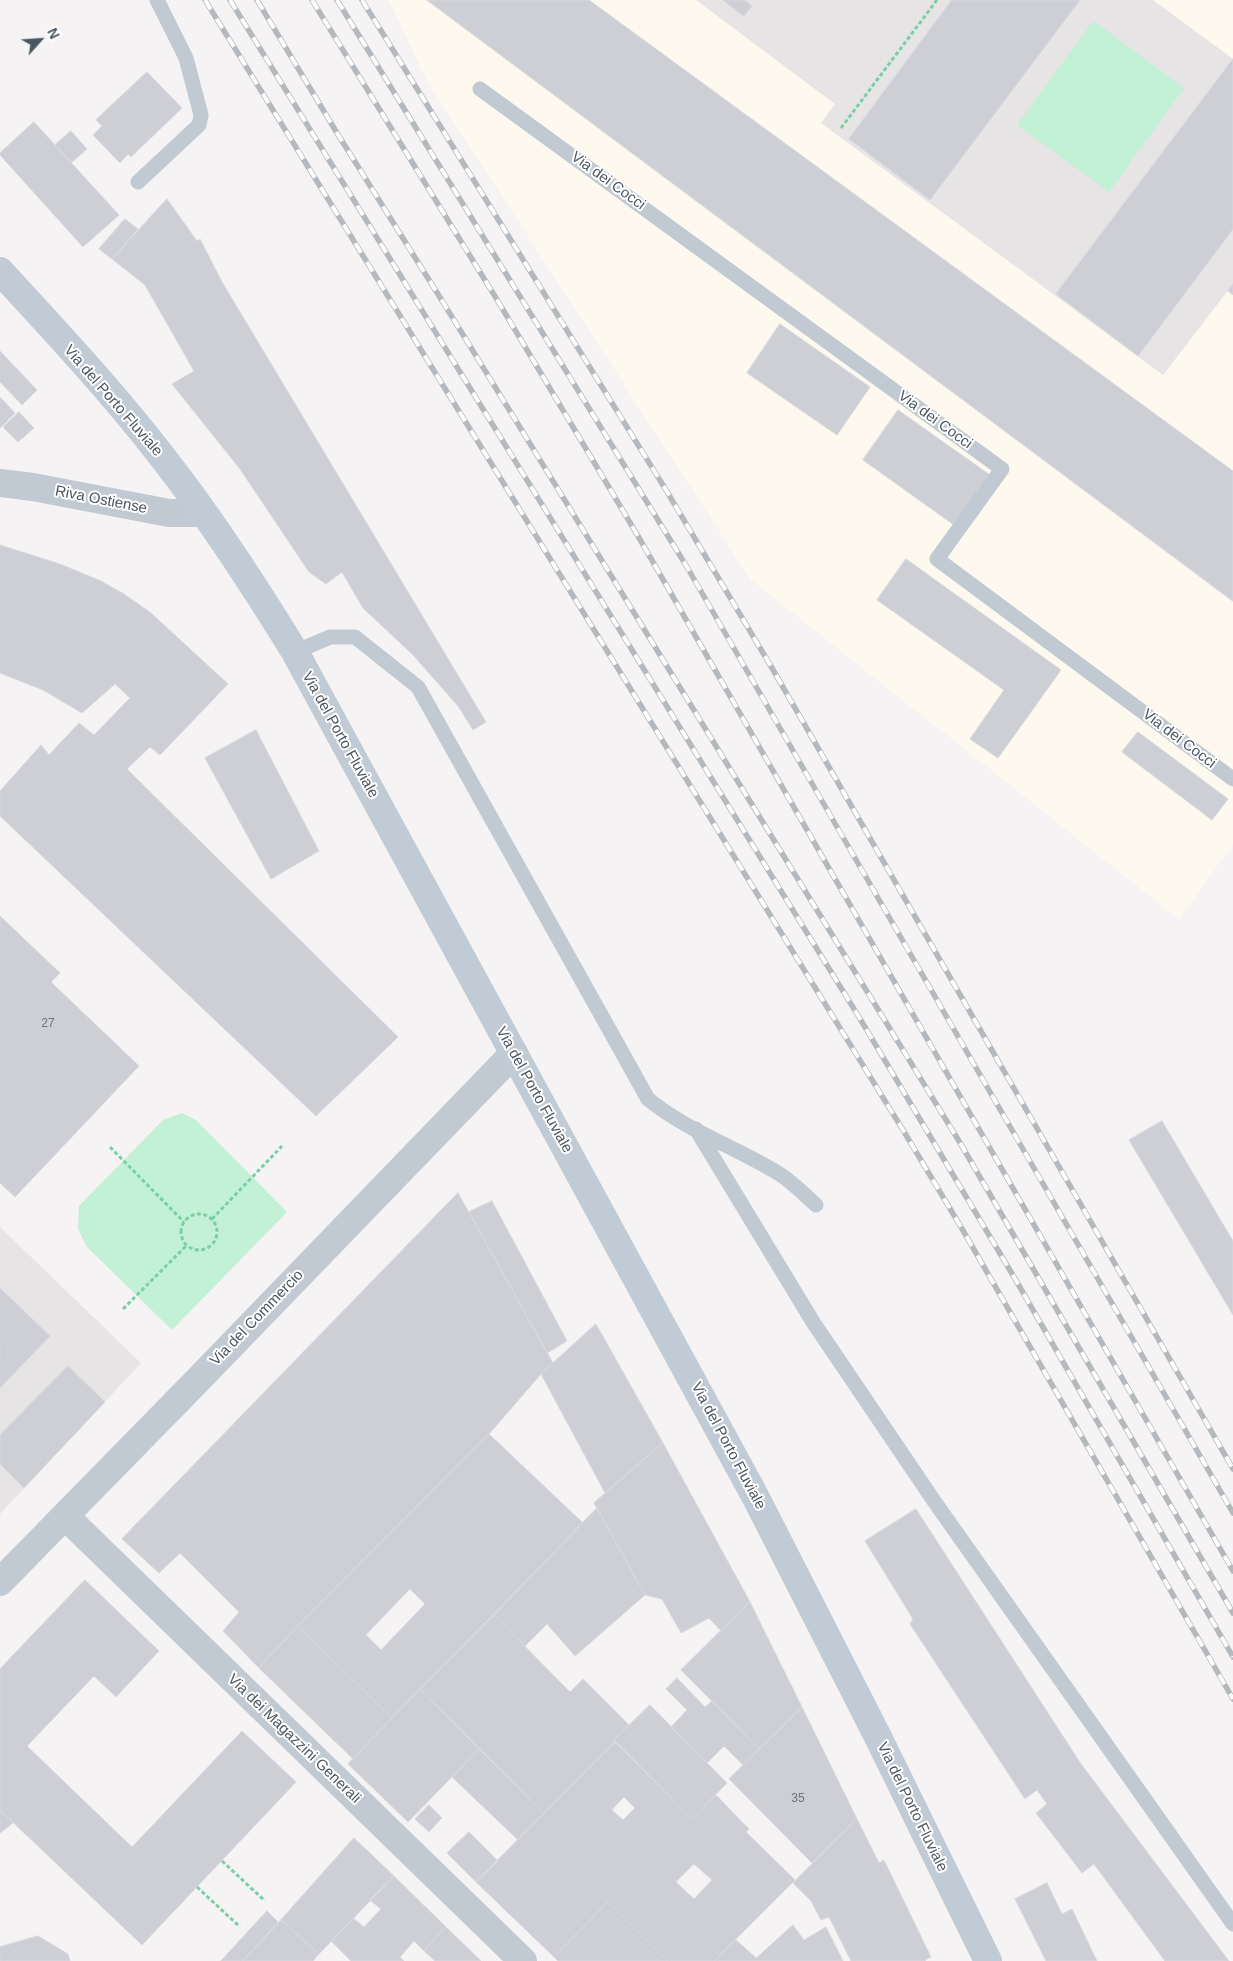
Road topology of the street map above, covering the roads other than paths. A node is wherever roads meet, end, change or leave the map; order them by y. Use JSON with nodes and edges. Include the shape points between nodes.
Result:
{"nodes":[{"id":1,"x":157,"y":0,"type":"edge"},
{"id":2,"x":480,"y":89,"type":"dead end"},
{"id":3,"x":138,"y":182,"type":"dead end"},
{"id":4,"x":0,"y":271,"type":"edge"},
{"id":5,"x":0,"y":483,"type":"edge"},
{"id":6,"x":203,"y":513,"type":"junction"},
{"id":7,"x":294,"y":652,"type":"junction"},
{"id":8,"x":1233,"y":779,"type":"edge"},
{"id":9,"x":514,"y":1052,"type":"junction"},
{"id":10,"x":696,"y":1129,"type":"junction"},
{"id":11,"x":816,"y":1205,"type":"dead end"},
{"id":12,"x":65,"y":1516,"type":"junction"},
{"id":13,"x":0,"y":1582,"type":"edge"},
{"id":14,"x":1233,"y":1924,"type":"edge"},
{"id":15,"x":523,"y":1961,"type":"edge"},
{"id":16,"x":988,"y":1961,"type":"edge"}],
"edges":[{"from":1,"to":3,"type":"lane","via":[[186,58],[201,115],[199,125]]},
{"from":2,"to":8,"type":"lane","name":"Via dei Cocci","via":[[1002,469],[937,558]]},
{"from":4,"to":6,"type":"main road","name":"Via del Porto Fluviale","via":[[128,415]]},
{"from":5,"to":6,"type":"street","name":"Riva Ostiense","via":[[169,513]]},
{"from":6,"to":7,"type":"main road","name":"Via del Porto Fluviale","via":[[245,572]]},
{"from":7,"to":9,"type":"main road","name":"Via del Porto Fluviale"},
{"from":7,"to":10,"type":"lane","via":[[330,637],[355,637],[418,687],[648,1099],[664,1112]]},
{"from":9,"to":12,"type":"street","name":"Via del Commercio"},
{"from":9,"to":16,"type":"main road","name":"Via del Porto Fluviale","via":[[755,1496]]},
{"from":10,"to":11,"type":"lane","via":[[783,1177]]},
{"from":10,"to":14,"type":"lane","via":[[813,1322],[934,1501]]},
{"from":12,"to":13,"type":"street","name":"Via del Commercio"},
{"from":12,"to":15,"type":"street","name":"Via dei Magazzini Generali"}]}
